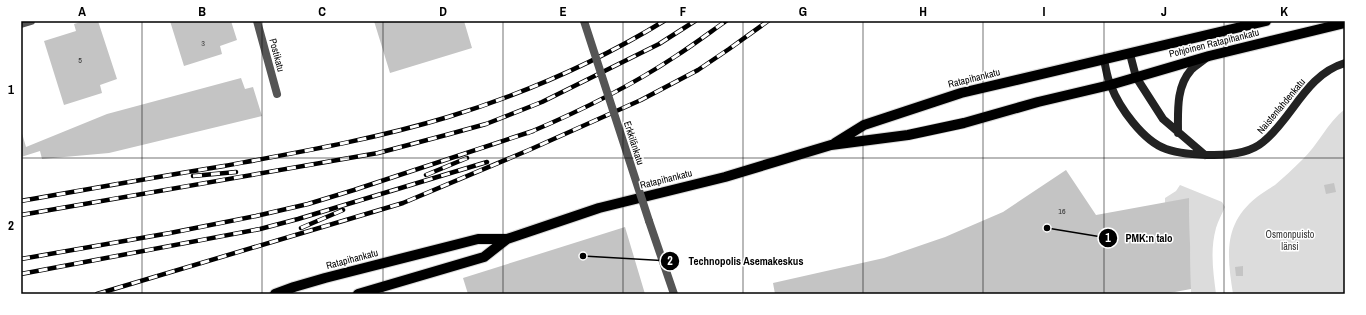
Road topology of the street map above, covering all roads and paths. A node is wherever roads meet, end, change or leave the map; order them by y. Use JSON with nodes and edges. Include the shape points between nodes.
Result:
{"nodes":[{"id":1,"x":31,"y":21,"type":"edge"},
{"id":2,"x":257,"y":21,"type":"edge"},
{"id":3,"x":584,"y":21,"type":"edge"},
{"id":4,"x":1266,"y":21,"type":"edge"},
{"id":5,"x":1345,"y":23,"type":"edge"},
{"id":6,"x":21,"y":24,"type":"edge"},
{"id":7,"x":1130,"y":54,"type":"junction"},
{"id":8,"x":1209,"y":56,"type":"junction"},
{"id":9,"x":1104,"y":60,"type":"junction"},
{"id":10,"x":1345,"y":63,"type":"edge"},
{"id":11,"x":1136,"y":77,"type":"junction"},
{"id":12,"x":1110,"y":85,"type":"junction"},
{"id":13,"x":277,"y":94,"type":"dead end"},
{"id":14,"x":1178,"y":133,"type":"junction"},
{"id":15,"x":831,"y":145,"type":"junction"},
{"id":16,"x":1206,"y":155,"type":"junction"},
{"id":17,"x":507,"y":239,"type":"junction"},
{"id":18,"x":274,"y":294,"type":"edge"},
{"id":19,"x":358,"y":294,"type":"edge"},
{"id":20,"x":674,"y":294,"type":"edge"}],
"edges":[{"from":1,"to":6,"type":"street"},
{"from":2,"to":13,"type":"street","name":"Postikatu"},
{"from":3,"to":20,"type":"street","name":"Erkkilänkatu","bridge":true},
{"from":4,"to":7,"type":"main road","name":"Pohjoinen Ratapihankatu"},
{"from":5,"to":8,"type":"main road","name":"Pohjoinen Ratapihankatu"},
{"from":7,"to":9,"type":"main road","name":"Ratapihankatu"},
{"from":7,"to":11,"type":"main road"},
{"from":8,"to":11,"type":"main road","name":"Pohjoinen Ratapihankatu"},
{"from":8,"to":14,"type":"main road","via":[[1191,70],[1183,83],[1179,96]]},
{"from":9,"to":12,"type":"main road","name":"Naistenlahdenkatu"},
{"from":9,"to":15,"type":"main road","name":"Ratapihankatu","via":[[961,93],[864,125]]},
{"from":10,"to":16,"type":"main road","name":"Naistenlahdenkatu","via":[[1321,75],[1262,144],[1237,153]]},
{"from":11,"to":12,"type":"main road","name":"Ratapihankatu"},
{"from":11,"to":14,"type":"main road","via":[[1163,119]]},
{"from":12,"to":15,"type":"main road","name":"Ratapihankatu","via":[[957,124]]},
{"from":12,"to":16,"type":"main road","name":"Naistenlahdenkatu","via":[[1121,106],[1144,134],[1165,149]]},
{"from":14,"to":16,"type":"main road"},
{"from":15,"to":17,"type":"main road","name":"Ratapihankatu","via":[[725,177],[599,208]]},
{"from":17,"to":18,"type":"main road","name":"Ratapihankatu","via":[[478,238]]},
{"from":17,"to":19,"type":"main road","name":"Ratapihankatu","via":[[484,257]]}]}
